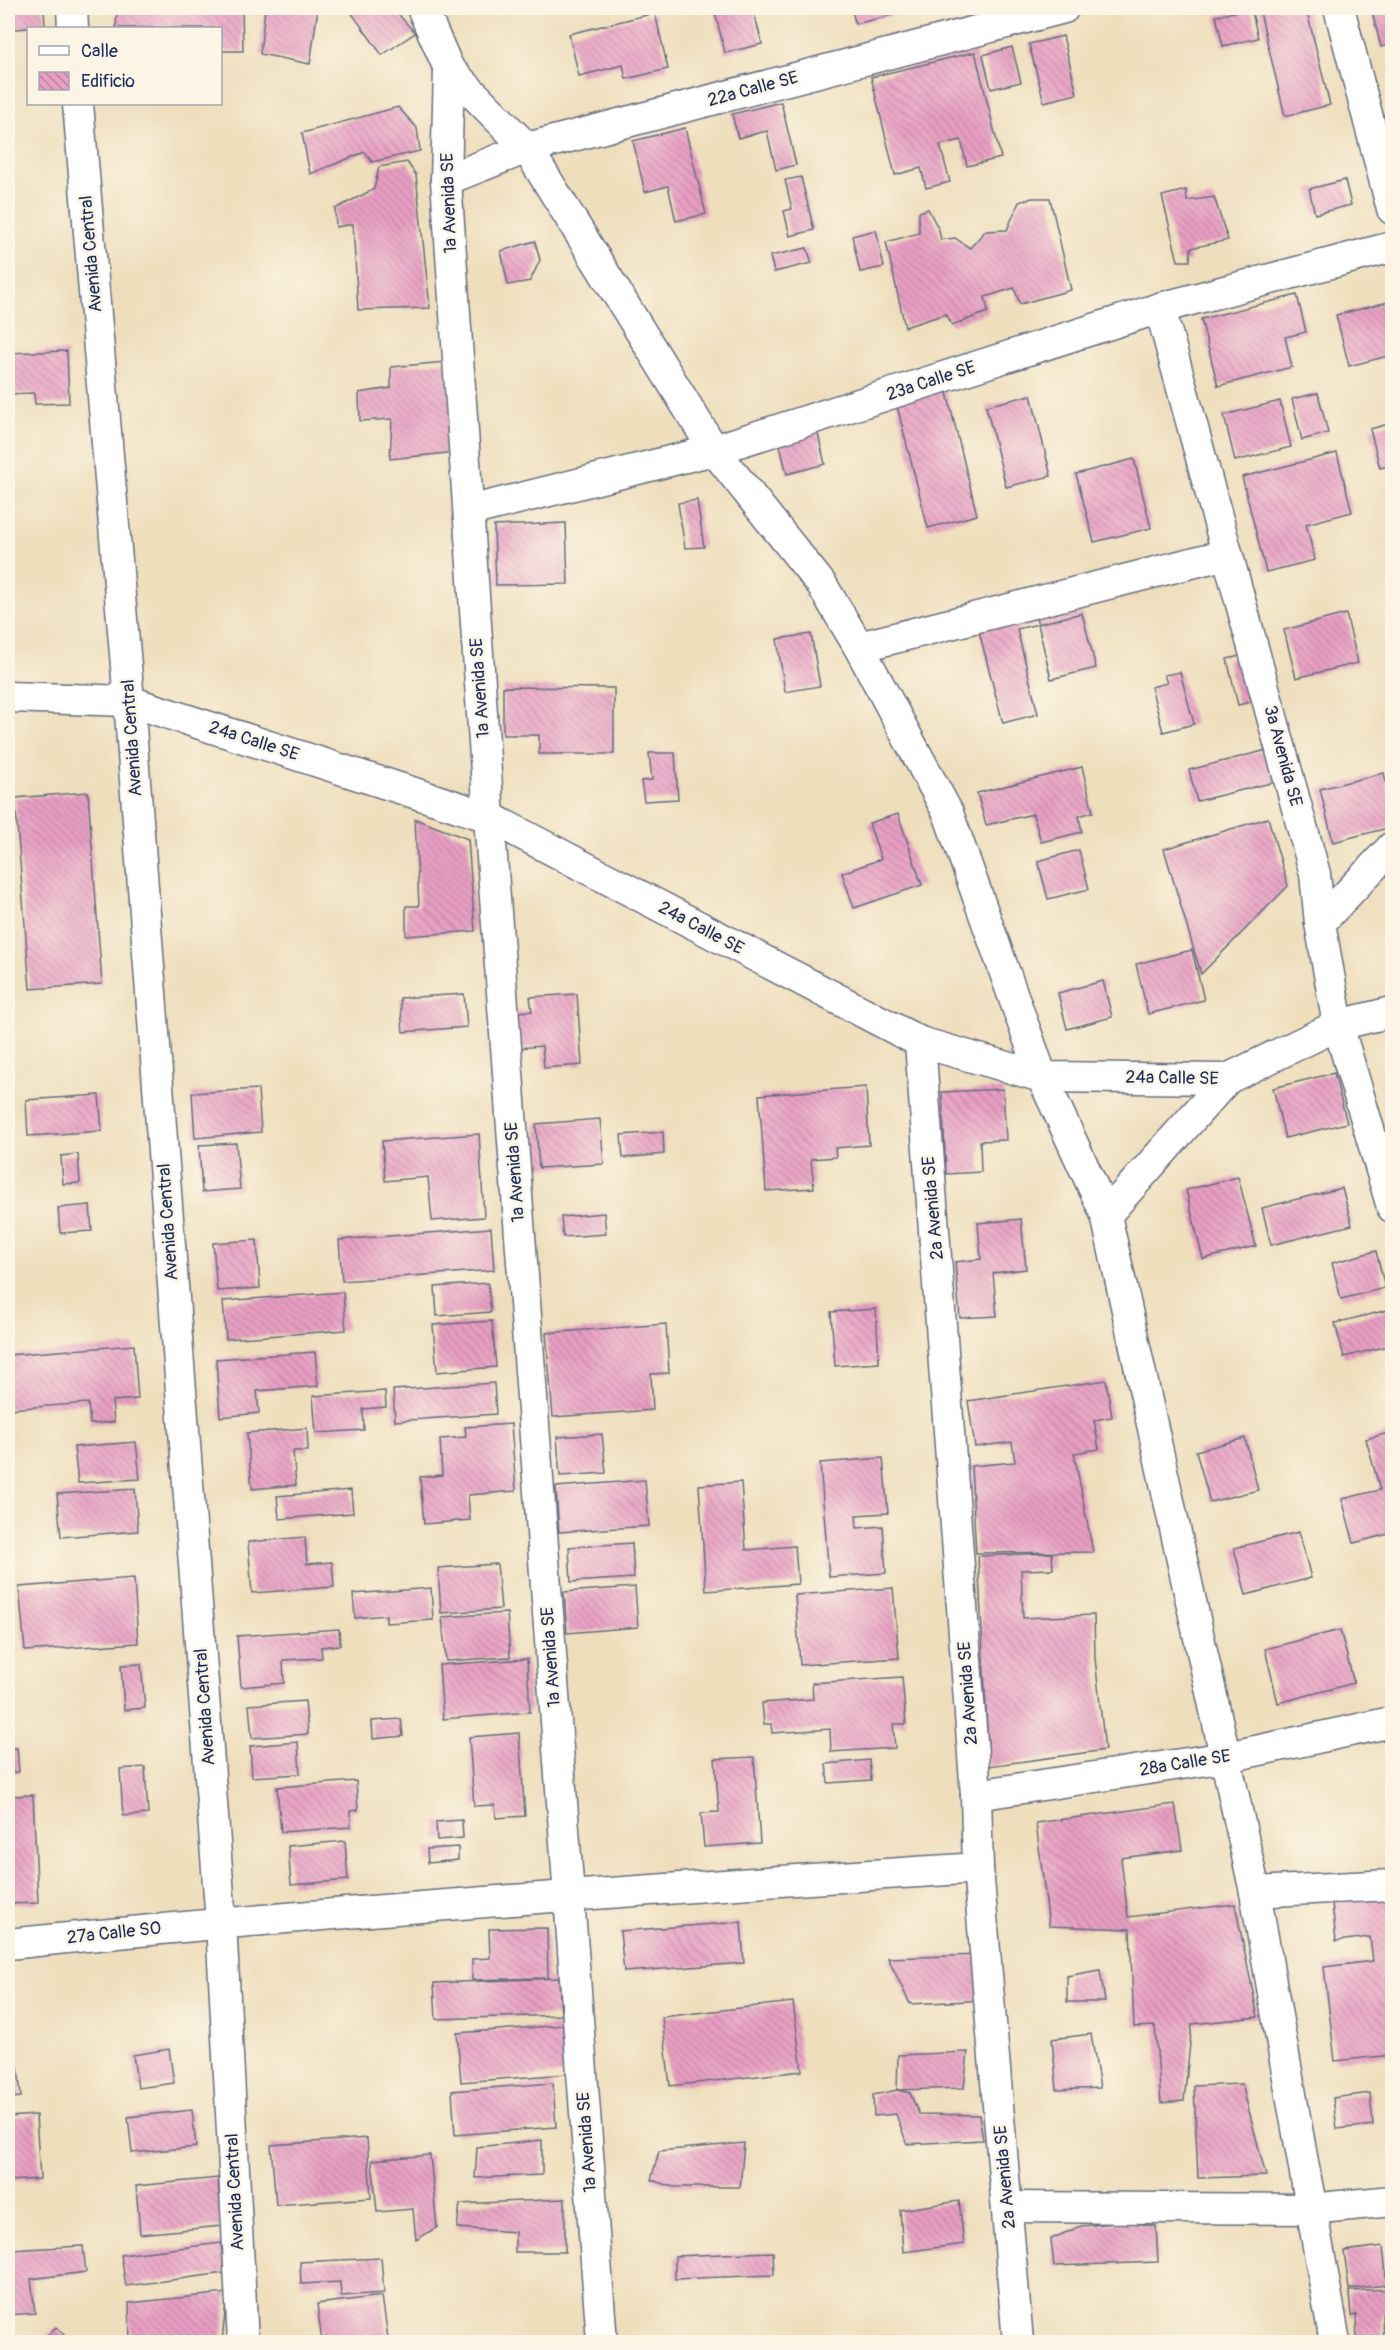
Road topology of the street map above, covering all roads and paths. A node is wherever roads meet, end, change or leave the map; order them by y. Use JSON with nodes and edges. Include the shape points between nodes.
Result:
{"nodes":[{"id":1,"x":72,"y":8,"type":"edge"},
{"id":2,"x":422,"y":8,"type":"edge"},
{"id":3,"x":1064,"y":8,"type":"edge"},
{"id":4,"x":1339,"y":8,"type":"edge"},
{"id":5,"x":73,"y":27,"type":"edge"},
{"id":6,"x":449,"y":69,"type":"junction"},
{"id":7,"x":78,"y":105,"type":"edge"},
{"id":8,"x":527,"y":148,"type":"junction"},
{"id":9,"x":446,"y":180,"type":"junction"},
{"id":10,"x":1392,"y":209,"type":"edge"},
{"id":11,"x":1392,"y":247,"type":"edge"},
{"id":12,"x":1160,"y":308,"type":"junction"},
{"id":13,"x":714,"y":450,"type":"junction"},
{"id":14,"x":469,"y":511,"type":"junction"},
{"id":15,"x":1227,"y":554,"type":"junction"},
{"id":16,"x":859,"y":647,"type":"junction"},
{"id":17,"x":8,"y":698,"type":"edge"},
{"id":18,"x":129,"y":700,"type":"junction"},
{"id":19,"x":489,"y":817,"type":"junction"},
{"id":20,"x":1392,"y":847,"type":"edge"},
{"id":21,"x":1320,"y":923,"type":"junction"},
{"id":22,"x":1392,"y":1012,"type":"edge"},
{"id":23,"x":1338,"y":1025,"type":"junction"},
{"id":24,"x":920,"y":1042,"type":"junction"},
{"id":25,"x":1042,"y":1077,"type":"junction"},
{"id":26,"x":1227,"y":1079,"type":"junction"},
{"id":27,"x":1392,"y":1207,"type":"edge"},
{"id":28,"x":1107,"y":1215,"type":"junction"},
{"id":29,"x":1392,"y":1722,"type":"edge"},
{"id":30,"x":1227,"y":1757,"type":"junction"},
{"id":31,"x":976,"y":1794,"type":"junction"},
{"id":32,"x":978,"y":1868,"type":"junction"},
{"id":33,"x":1392,"y":1885,"type":"edge"},
{"id":34,"x":1255,"y":1892,"type":"junction"},
{"id":35,"x":569,"y":1895,"type":"junction"},
{"id":36,"x":221,"y":1922,"type":"junction"},
{"id":37,"x":8,"y":1944,"type":"edge"},
{"id":38,"x":1392,"y":2200,"type":"edge"},
{"id":39,"x":1007,"y":2206,"type":"junction"},
{"id":40,"x":1310,"y":2209,"type":"junction"},
{"id":41,"x":243,"y":2343,"type":"edge"},
{"id":42,"x":602,"y":2343,"type":"edge"},
{"id":43,"x":1018,"y":2343,"type":"edge"},
{"id":44,"x":1335,"y":2343,"type":"edge"}],
"edges":[{"from":1,"to":5,"type":"street"},
{"from":2,"to":6,"type":"street","name":"1a Avenida SE"},
{"from":3,"to":8,"type":"street","name":"22a Calle SE"},
{"from":4,"to":10,"type":"street"},
{"from":6,"to":8,"type":"street"},
{"from":6,"to":9,"type":"street","name":"1a Avenida SE"},
{"from":7,"to":18,"type":"street","name":"Avenida Central"},
{"from":8,"to":9,"type":"street","name":"22a Calle SE"},
{"from":8,"to":13,"type":"street"},
{"from":9,"to":14,"type":"street","name":"1a Avenida SE"},
{"from":11,"to":12,"type":"street","name":"23a Calle SE"},
{"from":12,"to":13,"type":"street","name":"23a Calle SE"},
{"from":12,"to":15,"type":"street","name":"3a Avenida SE"},
{"from":13,"to":14,"type":"street","name":"23a Calle SE"},
{"from":13,"to":16,"type":"street","via":[[822,585]]},
{"from":14,"to":19,"type":"street","name":"1a Avenida SE"},
{"from":15,"to":16,"type":"street"},
{"from":15,"to":21,"type":"street","name":"3a Avenida SE","via":[[1315,874]]},
{"from":16,"to":25,"type":"street","via":[[948,813]]},
{"from":17,"to":18,"type":"street","name":"24a Calle SE"},
{"from":18,"to":19,"type":"street","name":"24a Calle SE"},
{"from":18,"to":36,"type":"street","name":"Avenida Central"},
{"from":19,"to":24,"type":"street","name":"24a Calle SE"},
{"from":19,"to":35,"type":"street","name":"1a Avenida SE"},
{"from":20,"to":21,"type":"street"},
{"from":21,"to":23,"type":"street","name":"3a Avenida SE"},
{"from":22,"to":23,"type":"street","name":"24a Calle SE"},
{"from":23,"to":26,"type":"street","name":"24a Calle SE"},
{"from":23,"to":27,"type":"street","name":"3a Avenida SE"},
{"from":24,"to":25,"type":"street","name":"24a Calle SE"},
{"from":24,"to":31,"type":"street","name":"2a Avenida SE"},
{"from":25,"to":26,"type":"street","name":"24a Calle SE"},
{"from":25,"to":28,"type":"street"},
{"from":26,"to":28,"type":"street"},
{"from":28,"to":30,"type":"street"},
{"from":29,"to":30,"type":"street","name":"28a Calle SE"},
{"from":30,"to":31,"type":"street","name":"28a Calle SE"},
{"from":30,"to":34,"type":"street"},
{"from":31,"to":32,"type":"street","name":"2a Avenida SE"},
{"from":32,"to":35,"type":"street","name":"27a Calle SO"},
{"from":32,"to":39,"type":"street","name":"2a Avenida SE"},
{"from":33,"to":34,"type":"street"},
{"from":34,"to":40,"type":"street"},
{"from":35,"to":36,"type":"street","name":"27a Calle SO"},
{"from":35,"to":42,"type":"street","name":"1a Avenida SE"},
{"from":36,"to":37,"type":"street","name":"27a Calle SO"},
{"from":36,"to":41,"type":"street","name":"Avenida Central"},
{"from":38,"to":40,"type":"street"},
{"from":39,"to":40,"type":"street"},
{"from":39,"to":43,"type":"street","name":"2a Avenida SE"},
{"from":40,"to":44,"type":"street"}]}
